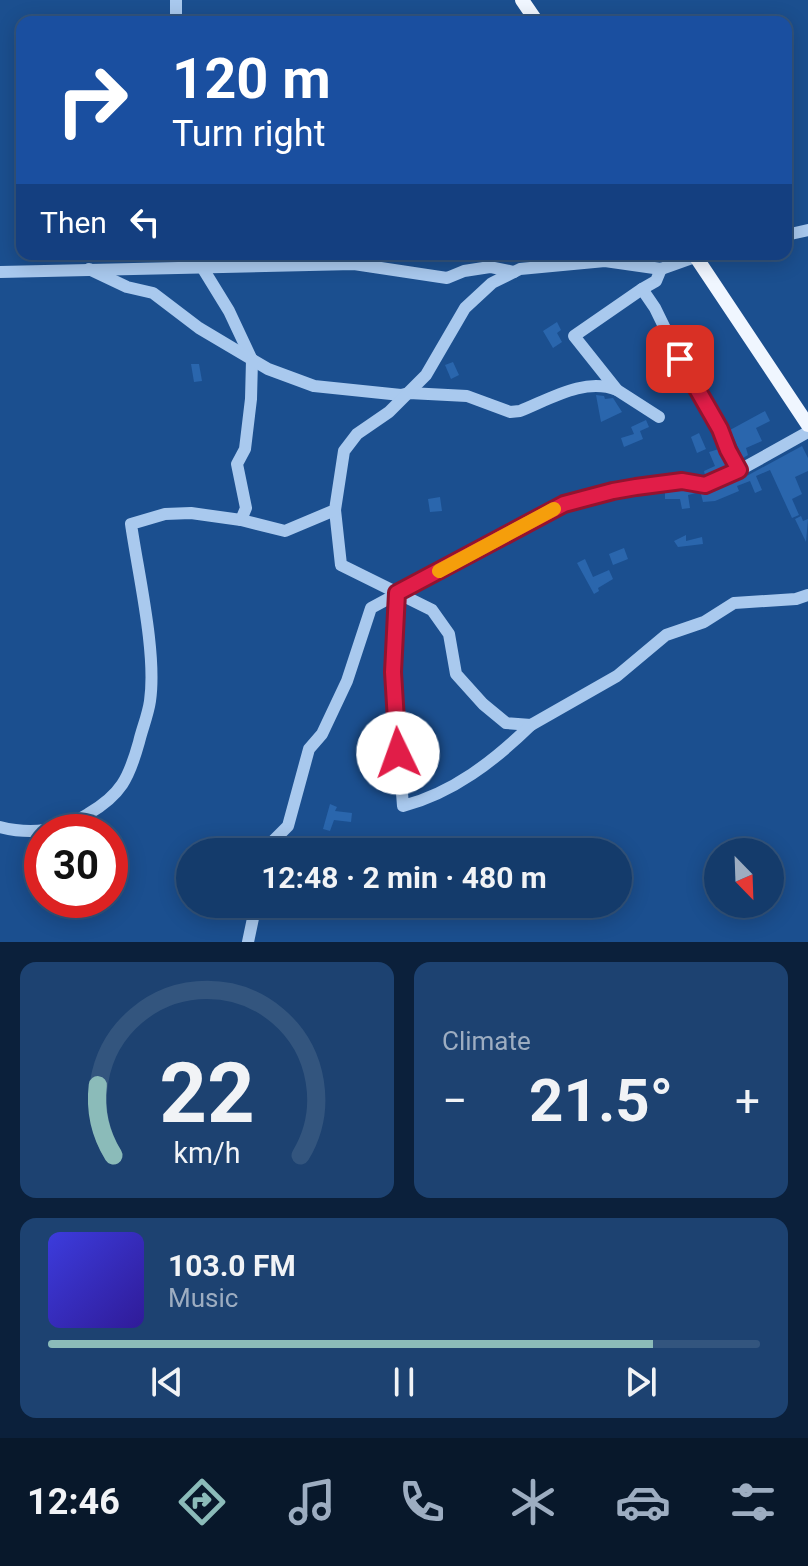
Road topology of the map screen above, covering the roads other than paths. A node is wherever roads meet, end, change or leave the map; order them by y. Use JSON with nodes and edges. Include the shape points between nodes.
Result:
{"nodes":[{"id":1,"x":188,"y":260,"type":"edge"},
{"id":2,"x":196,"y":260,"type":"edge"},
{"id":3,"x":685,"y":260,"type":"edge"},
{"id":4,"x":701,"y":260,"type":"edge"},
{"id":5,"x":89,"y":269,"type":"junction"},
{"id":6,"x":178,"y":269,"type":"junction"},
{"id":7,"x":203,"y":269,"type":"junction"},
{"id":8,"x":661,"y":269,"type":"junction"},
{"id":9,"x":0,"y":272,"type":"edge"},
{"id":10,"x":514,"y":272,"type":"junction"},
{"id":11,"x":642,"y":289,"type":"junction"},
{"id":12,"x":252,"y":360,"type":"junction"},
{"id":13,"x":617,"y":390,"type":"junction"},
{"id":14,"x":409,"y":393,"type":"junction"},
{"id":15,"x":659,"y":417,"type":"dead end"},
{"id":16,"x":808,"y":425,"type":"edge"},
{"id":17,"x":808,"y":432,"type":"edge"},
{"id":18,"x":739,"y":470,"type":"junction"},
{"id":19,"x":335,"y":510,"type":"junction"},
{"id":20,"x":241,"y":520,"type":"junction"},
{"id":21,"x":397,"y":593,"type":"junction"},
{"id":22,"x":808,"y":595,"type":"edge"},
{"id":23,"x":531,"y":725,"type":"junction"},
{"id":24,"x":0,"y":827,"type":"edge"},
{"id":25,"x":276,"y":838,"type":"edge"},
{"id":26,"x":253,"y":918,"type":"edge"},
{"id":27,"x":248,"y":942,"type":"edge"}],
"edges":[{"from":1,"to":6,"type":"street"},
{"from":2,"to":7,"type":"street"},
{"from":3,"to":8,"type":"street"},
{"from":4,"to":16,"type":"main road"},
{"from":5,"to":6,"type":"street"},
{"from":5,"to":9,"type":"street"},
{"from":5,"to":12,"type":"street","via":[[153,293]]},
{"from":6,"to":7,"type":"street"},
{"from":7,"to":10,"type":"street","via":[[354,264],[447,278],[490,267]]},
{"from":7,"to":12,"type":"street"},
{"from":8,"to":10,"type":"street","via":[[605,261]]},
{"from":8,"to":11,"type":"street","via":[[656,281]]},
{"from":10,"to":14,"type":"street","via":[[492,283],[465,308],[426,375]]},
{"from":11,"to":13,"type":"street","via":[[574,336]]},
{"from":11,"to":18,"type":"street"},
{"from":12,"to":14,"type":"street","via":[[314,386]]},
{"from":12,"to":20,"type":"street","via":[[245,449],[237,464],[246,508]]},
{"from":13,"to":14,"type":"street","via":[[585,386],[510,412],[467,396]]},
{"from":13,"to":15,"type":"street"},
{"from":14,"to":19,"type":"street","via":[[357,434],[344,451]]},
{"from":17,"to":18,"type":"street"},
{"from":18,"to":21,"type":"street","via":[[705,485],[682,481],[564,504]]},
{"from":19,"to":20,"type":"street","via":[[285,531]]},
{"from":19,"to":21,"type":"street","via":[[341,565]]},
{"from":20,"to":24,"type":"street","via":[[191,513],[131,524],[149,652],[150,700],[130,776],[104,805],[77,821],[44,831]]},
{"from":21,"to":23,"type":"street","via":[[432,610],[449,634],[456,674],[483,704],[506,723]]},
{"from":21,"to":23,"type":"street","via":[[393,672],[403,806],[430,799],[482,768]]},
{"from":21,"to":25,"type":"street","via":[[371,608],[347,681],[322,734],[309,749],[288,826]]},
{"from":22,"to":23,"type":"street","via":[[734,603],[704,622],[666,635],[617,676]]},
{"from":26,"to":27,"type":"street"}]}
